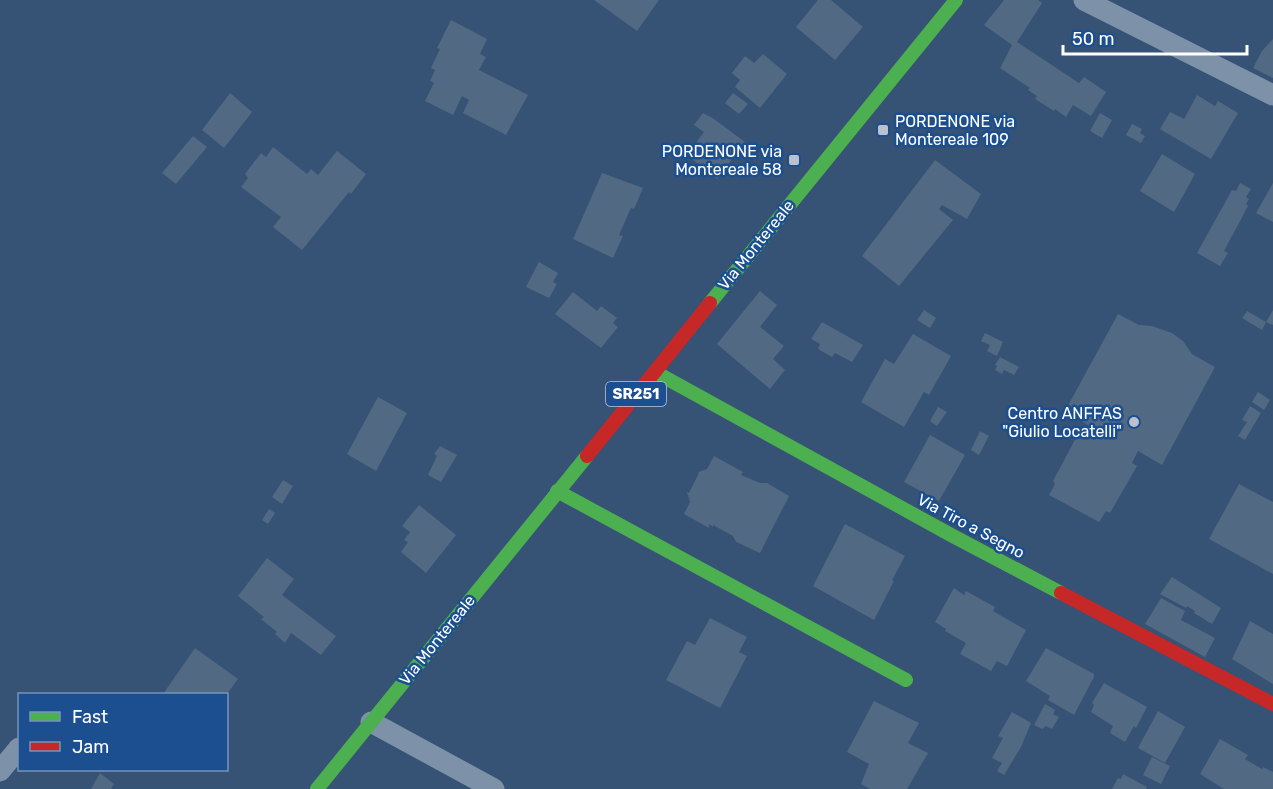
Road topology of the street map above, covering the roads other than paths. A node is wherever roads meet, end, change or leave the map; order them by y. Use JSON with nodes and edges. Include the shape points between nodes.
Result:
{"nodes":[{"id":1,"x":956,"y":0,"type":"edge"},
{"id":2,"x":1083,"y":0,"type":"edge"},
{"id":3,"x":1273,"y":95,"type":"edge"},
{"id":4,"x":655,"y":372,"type":"junction"},
{"id":5,"x":557,"y":491,"type":"junction"},
{"id":6,"x":906,"y":680,"type":"dead end"},
{"id":7,"x":1273,"y":704,"type":"edge"},
{"id":8,"x":371,"y":722,"type":"junction"},
{"id":9,"x":18,"y":749,"type":"edge"},
{"id":10,"x":0,"y":771,"type":"edge"},
{"id":11,"x":317,"y":789,"type":"edge"},
{"id":12,"x":494,"y":789,"type":"edge"}],
"edges":[{"from":1,"to":4,"type":"street","name":"Via Montereale","number":"SR251"},
{"from":2,"to":3,"type":"street"},
{"from":4,"to":5,"type":"street","name":"Via Montereale","number":"SR251"},
{"from":4,"to":7,"type":"street","name":"Via Tiro a Segno","via":[[951,535]]},
{"from":5,"to":6,"type":"street"},
{"from":5,"to":8,"type":"street","name":"Via Montereale","number":"SR251"},
{"from":8,"to":11,"type":"street","name":"Via Montereale","number":"SR251"},
{"from":8,"to":12,"type":"street"},
{"from":9,"to":10,"type":"street"}]}
